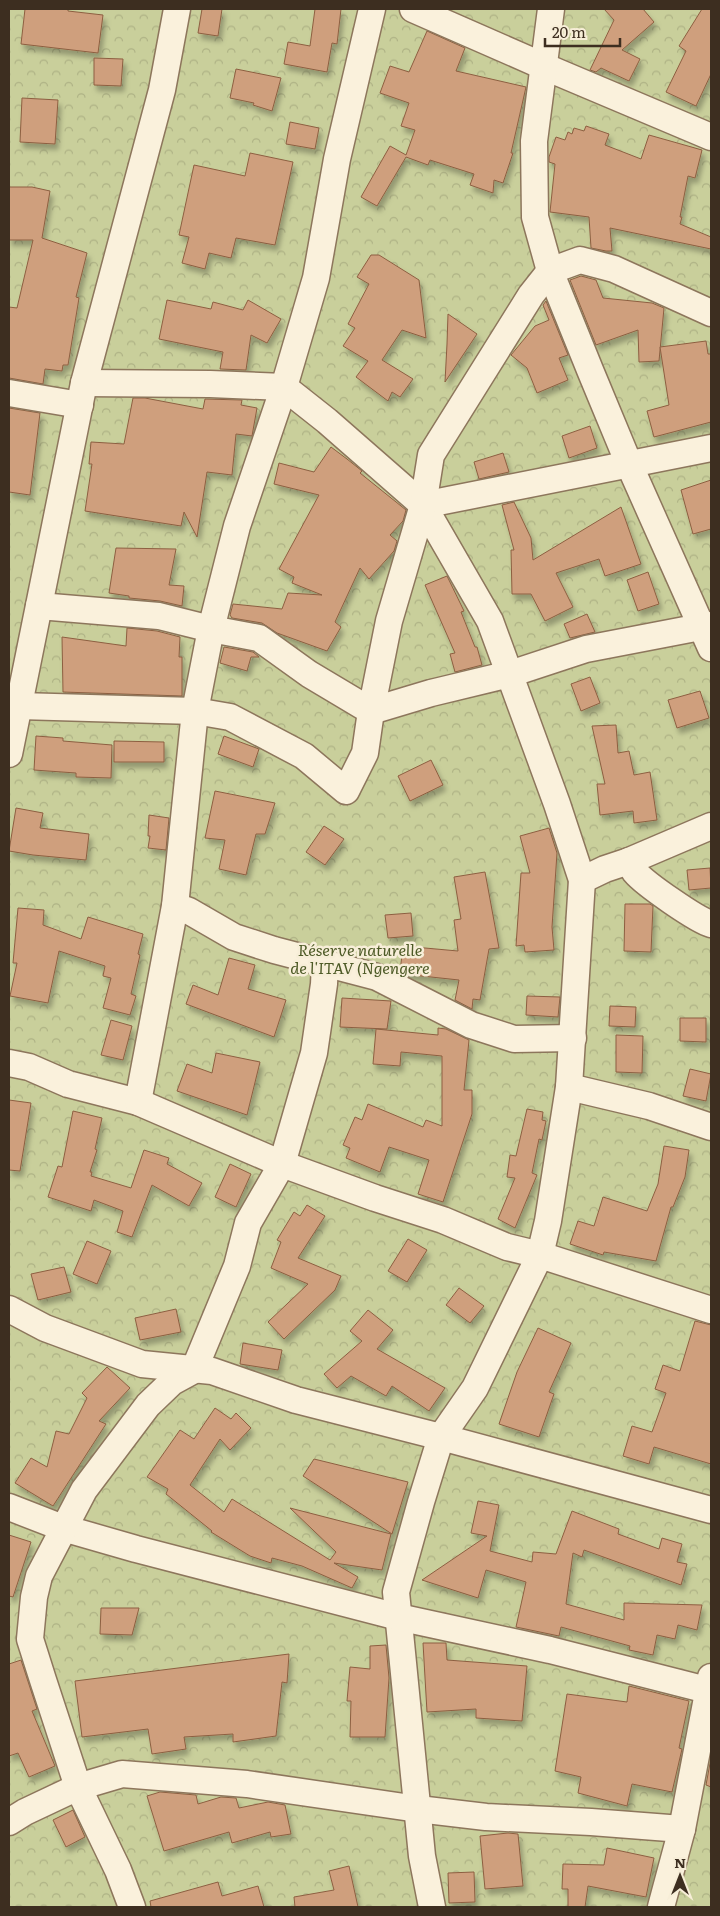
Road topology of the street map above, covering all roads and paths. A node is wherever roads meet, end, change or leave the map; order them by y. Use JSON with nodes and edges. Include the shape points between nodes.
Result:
{"nodes":[{"id":1,"x":177,"y":9,"type":"edge"},
{"id":2,"x":372,"y":9,"type":"edge"},
{"id":3,"x":413,"y":9,"type":"edge"},
{"id":4,"x":551,"y":9,"type":"edge"},
{"id":5,"x":543,"y":66,"type":"junction"},
{"id":6,"x":711,"y":137,"type":"edge"},
{"id":7,"x":550,"y":271,"type":"junction"},
{"id":8,"x":711,"y":313,"type":"edge"},
{"id":9,"x":284,"y":388,"type":"junction"},
{"id":10,"x":9,"y":393,"type":"edge"},
{"id":11,"x":82,"y":394,"type":"junction"},
{"id":12,"x":711,"y":448,"type":"edge"},
{"id":13,"x":629,"y":464,"type":"junction"},
{"id":14,"x":423,"y":505,"type":"junction"},
{"id":15,"x":39,"y":606,"type":"junction"},
{"id":16,"x":211,"y":629,"type":"junction"},
{"id":17,"x":709,"y":633,"type":"edge"},
{"id":18,"x":510,"y":674,"type":"junction"},
{"id":19,"x":19,"y":706,"type":"junction"},
{"id":20,"x":195,"y":711,"type":"junction"},
{"id":21,"x":371,"y":711,"type":"junction"},
{"id":22,"x":9,"y":754,"type":"edge"},
{"id":23,"x":711,"y":826,"type":"edge"},
{"id":24,"x":629,"y":861,"type":"junction"},
{"id":25,"x":582,"y":880,"type":"junction"},
{"id":26,"x":175,"y":906,"type":"junction"},
{"id":27,"x":711,"y":924,"type":"edge"},
{"id":28,"x":325,"y":963,"type":"junction"},
{"id":29,"x":573,"y":1038,"type":"junction"},
{"id":30,"x":9,"y":1063,"type":"edge"},
{"id":31,"x":569,"y":1087,"type":"junction"},
{"id":32,"x":138,"y":1102,"type":"junction"},
{"id":33,"x":711,"y":1127,"type":"edge"},
{"id":34,"x":282,"y":1164,"type":"junction"},
{"id":35,"x":540,"y":1254,"type":"junction"},
{"id":36,"x":9,"y":1309,"type":"edge"},
{"id":37,"x":711,"y":1310,"type":"edge"},
{"id":38,"x":194,"y":1370,"type":"junction"},
{"id":39,"x":441,"y":1437,"type":"junction"},
{"id":40,"x":9,"y":1507,"type":"edge"},
{"id":41,"x":711,"y":1510,"type":"edge"},
{"id":42,"x":63,"y":1528,"type":"junction"},
{"id":43,"x":398,"y":1617,"type":"junction"},
{"id":44,"x":20,"y":1643,"type":"edge"},
{"id":45,"x":710,"y":1686,"type":"edge"},
{"id":46,"x":78,"y":1787,"type":"junction"},
{"id":47,"x":418,"y":1809,"type":"junction"},
{"id":48,"x":9,"y":1822,"type":"edge"},
{"id":49,"x":682,"y":1829,"type":"junction"},
{"id":50,"x":132,"y":1907,"type":"edge"},
{"id":51,"x":431,"y":1907,"type":"edge"},
{"id":52,"x":661,"y":1907,"type":"edge"}],
"edges":[{"from":1,"to":11,"type":"street","via":[[162,90]]},
{"from":2,"to":9,"type":"street","via":[[337,159],[316,278]]},
{"from":3,"to":5,"type":"street"},
{"from":4,"to":5,"type":"street"},
{"from":5,"to":6,"type":"street"},
{"from":5,"to":7,"type":"street","via":[[534,141],[535,217]]},
{"from":7,"to":8,"type":"street","via":[[580,260],[614,269]]},
{"from":7,"to":13,"type":"street"},
{"from":7,"to":14,"type":"street","via":[[504,336],[431,455]]},
{"from":9,"to":11,"type":"street","via":[[210,384]]},
{"from":9,"to":14,"type":"street"},
{"from":9,"to":16,"type":"street","via":[[237,526]]},
{"from":10,"to":11,"type":"street"},
{"from":11,"to":15,"type":"street"},
{"from":12,"to":13,"type":"street"},
{"from":13,"to":14,"type":"street"},
{"from":13,"to":17,"type":"street"},
{"from":14,"to":18,"type":"street","via":[[490,622]]},
{"from":14,"to":21,"type":"street","via":[[389,621]]},
{"from":15,"to":16,"type":"street","via":[[160,616]]},
{"from":15,"to":19,"type":"street"},
{"from":16,"to":20,"type":"street"},
{"from":16,"to":21,"type":"street","via":[[259,638]]},
{"from":17,"to":18,"type":"street","via":[[586,649]]},
{"from":18,"to":21,"type":"street"},
{"from":18,"to":25,"type":"street"},
{"from":19,"to":20,"type":"street"},
{"from":19,"to":22,"type":"street"},
{"from":20,"to":21,"type":"street","via":[[230,717],[266,735],[304,756],[346,791],[365,753]]},
{"from":20,"to":26,"type":"street"},
{"from":23,"to":24,"type":"street"},
{"from":24,"to":25,"type":"street"},
{"from":24,"to":27,"type":"street","via":[[646,882]]},
{"from":25,"to":29,"type":"street"},
{"from":26,"to":28,"type":"street","via":[[234,937]]},
{"from":26,"to":32,"type":"street"},
{"from":28,"to":29,"type":"street","via":[[377,977],[472,1025],[514,1039]]},
{"from":28,"to":34,"type":"street","via":[[314,1053]]},
{"from":29,"to":31,"type":"street"},
{"from":30,"to":32,"type":"street","via":[[29,1067],[68,1084]]},
{"from":31,"to":33,"type":"street","via":[[649,1106]]},
{"from":31,"to":35,"type":"street"},
{"from":32,"to":34,"type":"street"},
{"from":34,"to":35,"type":"street","via":[[443,1220],[507,1248]]},
{"from":34,"to":38,"type":"street","via":[[248,1223],[237,1266]]},
{"from":35,"to":37,"type":"street"},
{"from":35,"to":39,"type":"street","via":[[475,1388]]},
{"from":36,"to":38,"type":"street","via":[[45,1328],[142,1364]]},
{"from":38,"to":39,"type":"street","via":[[212,1371],[296,1400]]},
{"from":38,"to":42,"type":"street","via":[[172,1382],[148,1405],[84,1490]]},
{"from":39,"to":41,"type":"street"},
{"from":39,"to":43,"type":"street","via":[[396,1592]]},
{"from":40,"to":42,"type":"street"},
{"from":42,"to":43,"type":"street"},
{"from":42,"to":44,"type":"street","via":[[39,1576]]},
{"from":43,"to":45,"type":"street"},
{"from":43,"to":47,"type":"street"},
{"from":44,"to":46,"type":"street"},
{"from":45,"to":49,"type":"street"},
{"from":46,"to":47,"type":"street","via":[[122,1774],[247,1784]]},
{"from":46,"to":48,"type":"street"},
{"from":46,"to":50,"type":"street"},
{"from":47,"to":49,"type":"street","via":[[486,1817]]},
{"from":47,"to":51,"type":"street"},
{"from":49,"to":52,"type":"street"}]}
